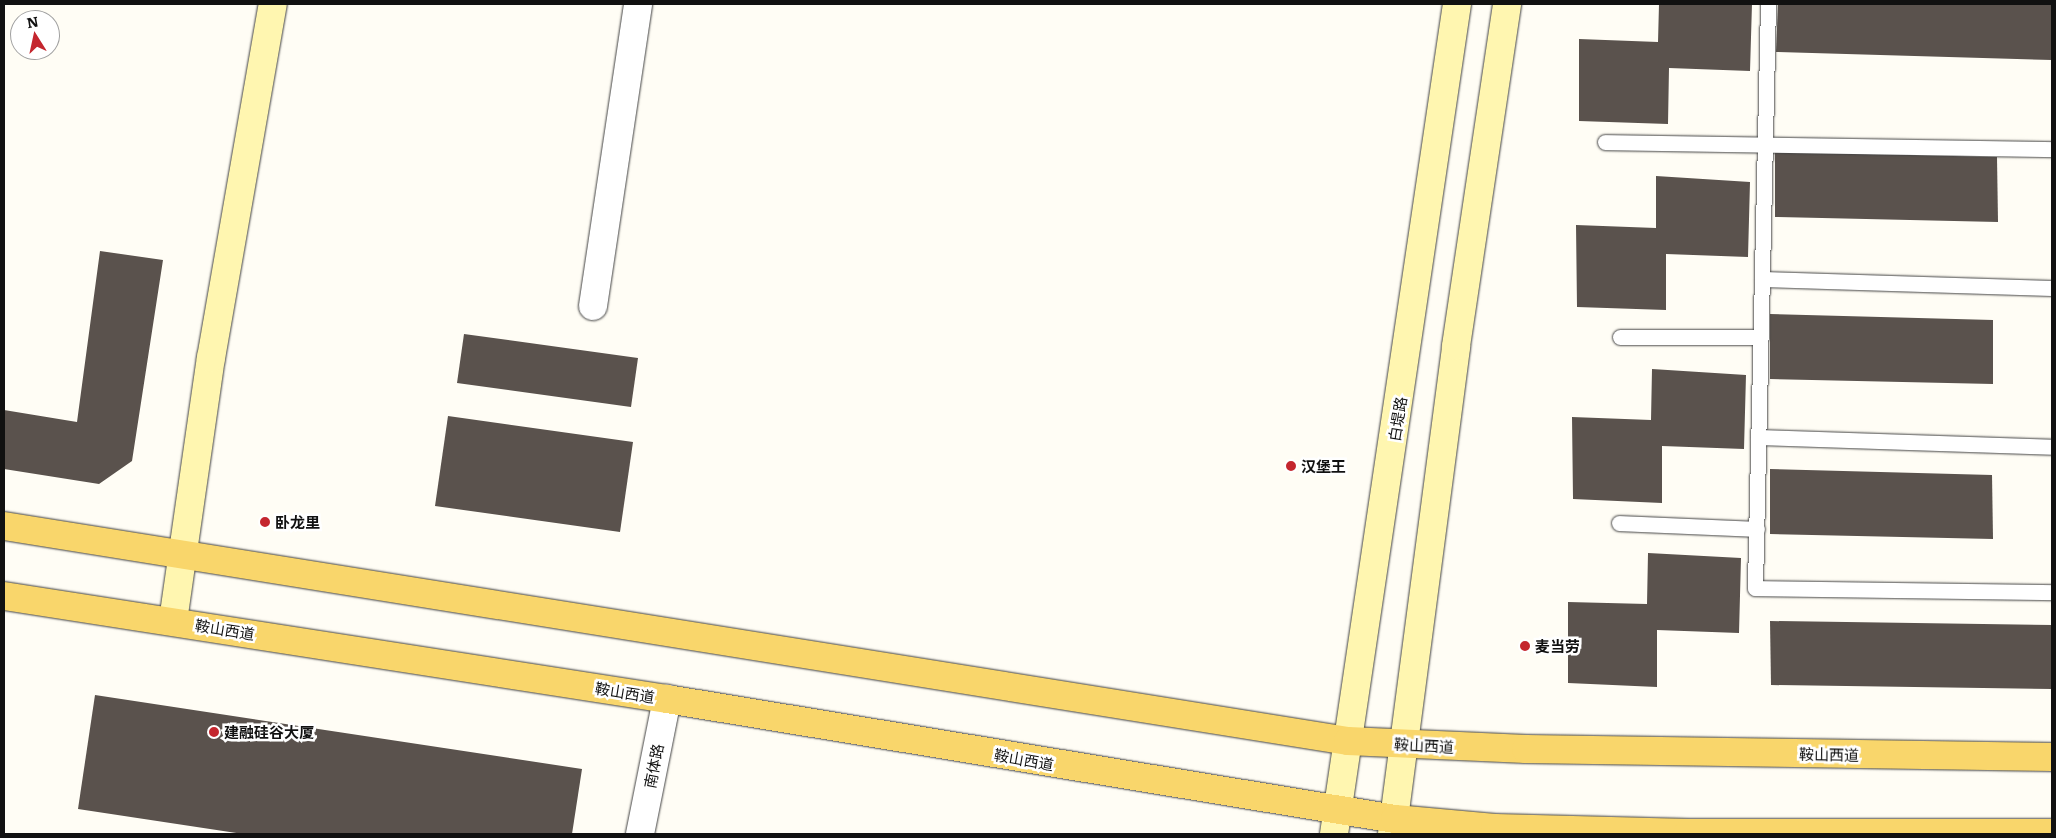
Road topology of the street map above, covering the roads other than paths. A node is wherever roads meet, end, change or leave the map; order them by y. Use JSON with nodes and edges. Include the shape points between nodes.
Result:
{"nodes":[{"id":1,"x":273,"y":4,"type":"edge"},
{"id":2,"x":638,"y":4,"type":"edge"},
{"id":3,"x":1457,"y":4,"type":"edge"},
{"id":4,"x":1507,"y":4,"type":"edge"},
{"id":5,"x":1768,"y":4,"type":"edge"},
{"id":6,"x":1605,"y":142,"type":"dead end"},
{"id":7,"x":1765,"y":142,"type":"junction"},
{"id":8,"x":2052,"y":149,"type":"edge"},
{"id":9,"x":1762,"y":279,"type":"junction"},
{"id":10,"x":2052,"y":288,"type":"edge"},
{"id":11,"x":593,"y":306,"type":"dead end"},
{"id":12,"x":1620,"y":337,"type":"dead end"},
{"id":13,"x":1761,"y":337,"type":"junction"},
{"id":14,"x":1758,"y":437,"type":"junction"},
{"id":15,"x":2052,"y":447,"type":"edge"},
{"id":16,"x":1619,"y":523,"type":"dead end"},
{"id":17,"x":4,"y":526,"type":"edge"},
{"id":18,"x":1756,"y":528,"type":"junction"},
{"id":19,"x":182,"y":553,"type":"junction"},
{"id":20,"x":2052,"y":592,"type":"edge"},
{"id":21,"x":4,"y":596,"type":"edge"},
{"id":22,"x":173,"y":621,"type":"junction"},
{"id":23,"x":666,"y":698,"type":"junction"},
{"id":24,"x":1348,"y":741,"type":"junction"},
{"id":25,"x":1406,"y":744,"type":"junction"},
{"id":26,"x":2052,"y":757,"type":"edge"},
{"id":27,"x":1336,"y":823,"type":"edge"},
{"id":28,"x":1394,"y":827,"type":"edge"},
{"id":29,"x":2052,"y":833,"type":"edge"},
{"id":30,"x":640,"y":834,"type":"edge"},
{"id":31,"x":1688,"y":834,"type":"edge"}],
"edges":[{"from":1,"to":19,"type":"main road","via":[[210,358]]},
{"from":2,"to":11,"type":"street"},
{"from":3,"to":24,"type":"main road","name":"白堤路"},
{"from":4,"to":25,"type":"main road","via":[[1456,346]]},
{"from":5,"to":7,"type":"lane"},
{"from":6,"to":7,"type":"lane"},
{"from":7,"to":8,"type":"lane"},
{"from":7,"to":9,"type":"lane"},
{"from":9,"to":10,"type":"lane"},
{"from":9,"to":13,"type":"lane"},
{"from":12,"to":13,"type":"lane"},
{"from":13,"to":14,"type":"lane"},
{"from":14,"to":15,"type":"lane"},
{"from":14,"to":18,"type":"lane"},
{"from":16,"to":18,"type":"lane"},
{"from":17,"to":19,"type":"main road","name":"鞍山西道"},
{"from":18,"to":20,"type":"lane","via":[[1755,588]]},
{"from":19,"to":22,"type":"main road"},
{"from":19,"to":24,"type":"main road","name":"鞍山西道"},
{"from":21,"to":22,"type":"main road","name":"鞍山西道"},
{"from":22,"to":23,"type":"main road","name":"鞍山西道"},
{"from":23,"to":27,"type":"main road","name":"鞍山西道"},
{"from":23,"to":30,"type":"street","name":"南体路"},
{"from":24,"to":25,"type":"main road","name":"鞍山西道"},
{"from":24,"to":27,"type":"main road","name":"白堤路"},
{"from":25,"to":26,"type":"main road","name":"鞍山西道"},
{"from":25,"to":28,"type":"main road"},
{"from":27,"to":28,"type":"main road","name":"鞍山西道"},
{"from":28,"to":31,"type":"main road","name":"鞍山西道"},
{"from":29,"to":31,"type":"main road","name":"鞍山西道"}]}
